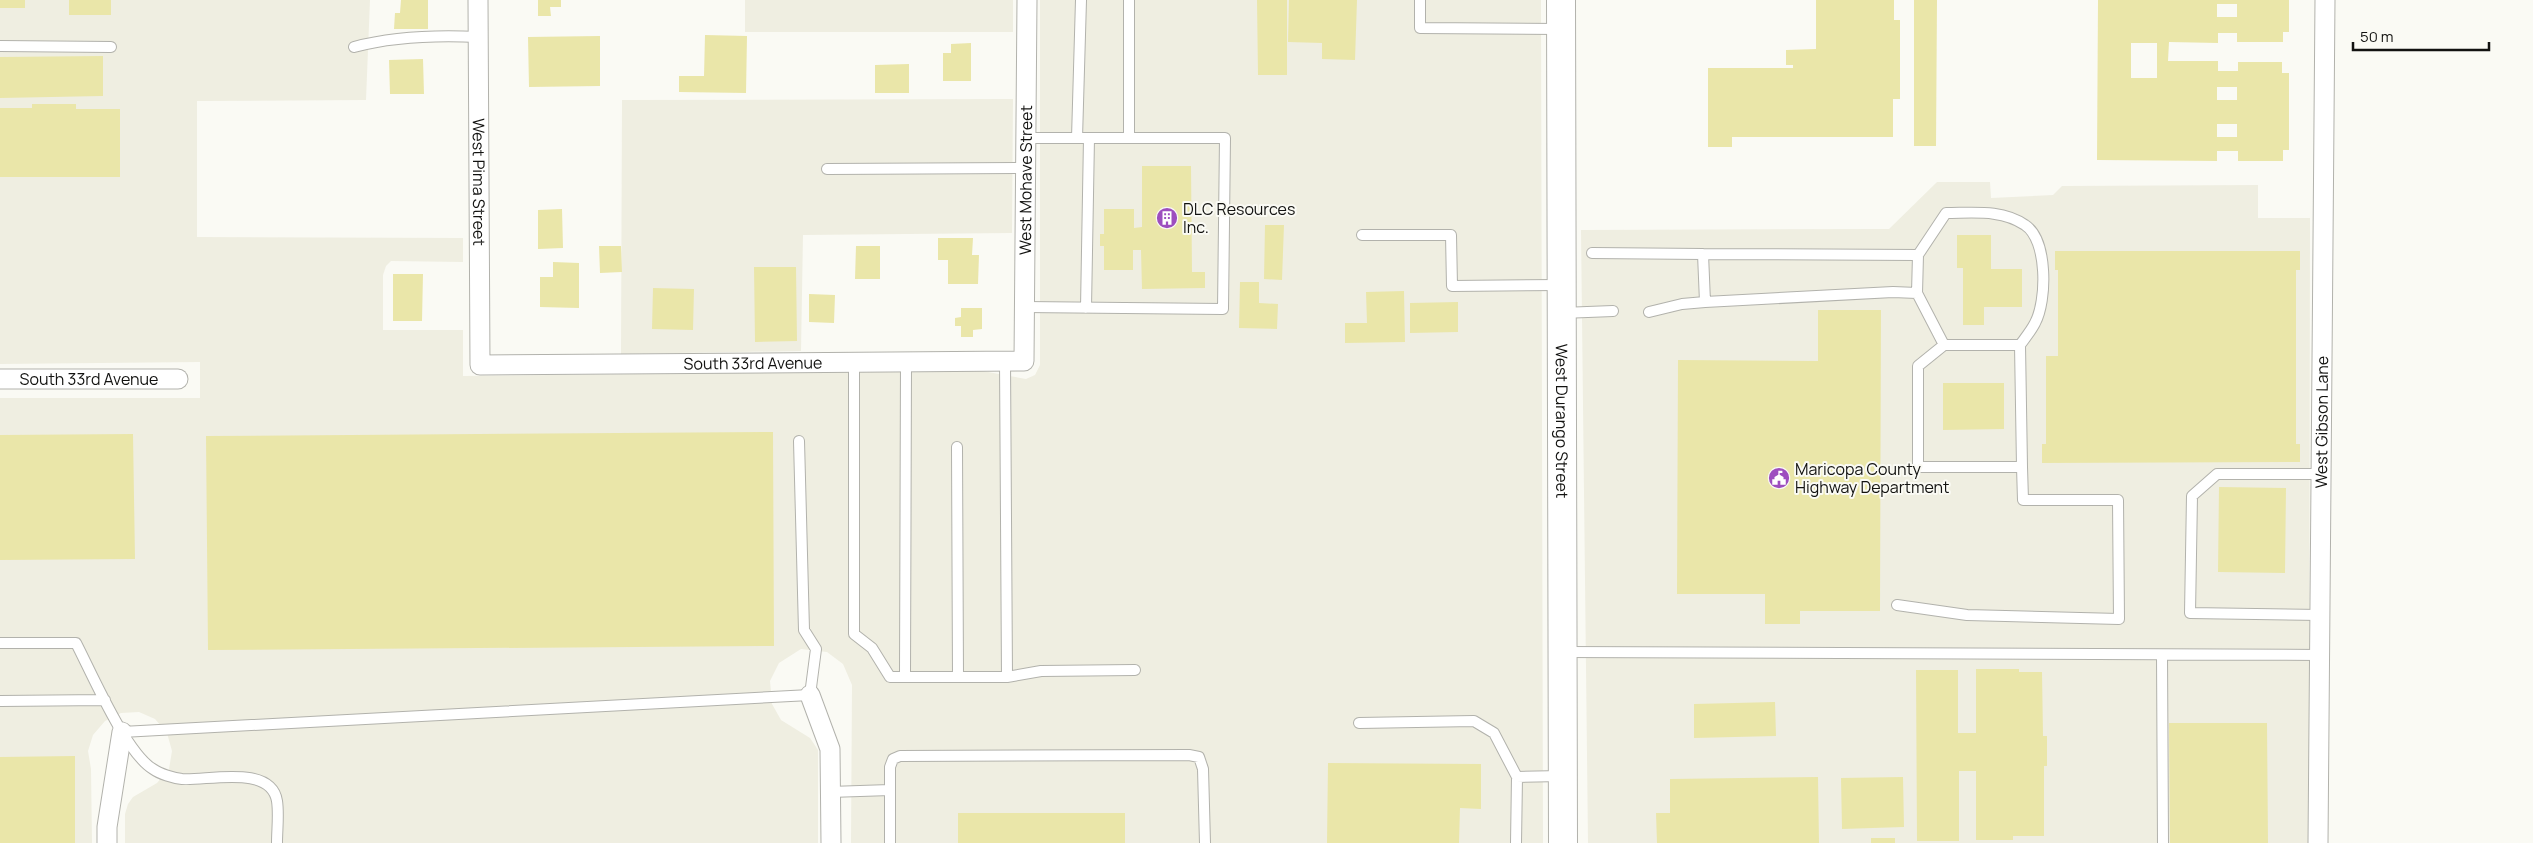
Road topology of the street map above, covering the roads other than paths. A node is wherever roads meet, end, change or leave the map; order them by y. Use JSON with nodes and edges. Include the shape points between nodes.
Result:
{"nodes":[{"id":1,"x":478,"y":0,"type":"edge"},
{"id":2,"x":1026,"y":0,"type":"edge"},
{"id":3,"x":1081,"y":0,"type":"edge"},
{"id":4,"x":1129,"y":0,"type":"edge"},
{"id":5,"x":1420,"y":0,"type":"edge"},
{"id":6,"x":1561,"y":0,"type":"edge"},
{"id":7,"x":2325,"y":0,"type":"edge"},
{"id":8,"x":1561,"y":29,"type":"junction"},
{"id":9,"x":478,"y":37,"type":"junction"},
{"id":10,"x":0,"y":46,"type":"edge"},
{"id":11,"x":111,"y":47,"type":"dead end"},
{"id":12,"x":354,"y":47,"type":"dead end"},
{"id":13,"x":1026,"y":138,"type":"junction"},
{"id":14,"x":1078,"y":138,"type":"junction"},
{"id":15,"x":1089,"y":138,"type":"junction"},
{"id":16,"x":1128,"y":138,"type":"junction"},
{"id":17,"x":1026,"y":168,"type":"junction"},
{"id":18,"x":827,"y":169,"type":"dead end"},
{"id":19,"x":1362,"y":236,"type":"dead end"},
{"id":20,"x":1592,"y":254,"type":"dead end"},
{"id":21,"x":1703,"y":254,"type":"junction"},
{"id":22,"x":1918,"y":255,"type":"junction"},
{"id":23,"x":1562,"y":285,"type":"junction"},
{"id":24,"x":1917,"y":293,"type":"junction"},
{"id":25,"x":1705,"y":302,"type":"junction"},
{"id":26,"x":1025,"y":307,"type":"junction"},
{"id":27,"x":1086,"y":308,"type":"junction"},
{"id":28,"x":1614,"y":311,"type":"dead end"},
{"id":29,"x":1649,"y":312,"type":"dead end"},
{"id":30,"x":1562,"y":313,"type":"junction"},
{"id":31,"x":1944,"y":345,"type":"junction"},
{"id":32,"x":2020,"y":346,"type":"junction"},
{"id":33,"x":1005,"y":361,"type":"junction"},
{"id":34,"x":1024,"y":361,"type":"joint"},
{"id":35,"x":854,"y":362,"type":"junction"},
{"id":36,"x":906,"y":362,"type":"junction"},
{"id":37,"x":480,"y":365,"type":"joint"},
{"id":38,"x":0,"y":379,"type":"edge"},
{"id":39,"x":178,"y":379,"type":"dead end"},
{"id":40,"x":799,"y":442,"type":"dead end"},
{"id":41,"x":957,"y":447,"type":"dead end"},
{"id":42,"x":2022,"y":467,"type":"junction"},
{"id":43,"x":2321,"y":474,"type":"junction"},
{"id":44,"x":1897,"y":605,"type":"dead end"},
{"id":45,"x":2320,"y":615,"type":"junction"},
{"id":46,"x":0,"y":643,"type":"edge"},
{"id":47,"x":1563,"y":652,"type":"junction"},
{"id":48,"x":2162,"y":654,"type":"junction"},
{"id":49,"x":2320,"y":655,"type":"junction"},
{"id":50,"x":1135,"y":670,"type":"dead end"},
{"id":51,"x":905,"y":677,"type":"junction"},
{"id":52,"x":958,"y":677,"type":"junction"},
{"id":53,"x":1007,"y":677,"type":"junction"},
{"id":54,"x":810,"y":695,"type":"junction"},
{"id":55,"x":105,"y":700,"type":"junction"},
{"id":56,"x":0,"y":701,"type":"edge"},
{"id":57,"x":1359,"y":723,"type":"dead end"},
{"id":58,"x":122,"y":732,"type":"junction"},
{"id":59,"x":1563,"y":776,"type":"junction"},
{"id":60,"x":1517,"y":777,"type":"junction"},
{"id":61,"x":890,"y":790,"type":"junction"},
{"id":62,"x":830,"y":792,"type":"junction"},
{"id":63,"x":107,"y":843,"type":"edge"},
{"id":64,"x":277,"y":843,"type":"edge"},
{"id":65,"x":831,"y":843,"type":"edge"},
{"id":66,"x":890,"y":843,"type":"edge"},
{"id":67,"x":1205,"y":843,"type":"edge"},
{"id":68,"x":1516,"y":843,"type":"edge"},
{"id":69,"x":1563,"y":843,"type":"edge"},
{"id":70,"x":2163,"y":843,"type":"edge"},
{"id":71,"x":2318,"y":843,"type":"edge"}],
"edges":[{"from":1,"to":9,"type":"street","name":"West Pima Street"},
{"from":2,"to":13,"type":"street","name":"West Mohave Street"},
{"from":3,"to":14,"type":"lane"},
{"from":4,"to":16,"type":"lane"},
{"from":5,"to":8,"type":"lane","via":[[1420,28]]},
{"from":6,"to":8,"type":"street","name":"West Durango Street"},
{"from":7,"to":43,"type":"street","name":"West Gibson Lane"},
{"from":8,"to":23,"type":"street","name":"West Durango Street"},
{"from":9,"to":12,"type":"lane","via":[[386,38]]},
{"from":9,"to":37,"type":"street","name":"West Pima Street"},
{"from":10,"to":11,"type":"lane"},
{"from":13,"to":14,"type":"lane"},
{"from":13,"to":17,"type":"street","name":"West Mohave Street"},
{"from":14,"to":15,"type":"lane"},
{"from":15,"to":16,"type":"lane"},
{"from":15,"to":27,"type":"lane"},
{"from":16,"to":27,"type":"lane","via":[[1225,138],[1222,309]]},
{"from":17,"to":18,"type":"lane"},
{"from":17,"to":26,"type":"street","name":"West Mohave Street"},
{"from":19,"to":23,"type":"lane","via":[[1451,235],[1452,286]]},
{"from":20,"to":21,"type":"lane"},
{"from":21,"to":22,"type":"lane"},
{"from":21,"to":25,"type":"lane"},
{"from":22,"to":24,"type":"lane"},
{"from":22,"to":32,"type":"lane","via":[[1946,213],[1995,213],[2026,225],[2040,245],[2044,283],[2036,322]]},
{"from":23,"to":30,"type":"street","name":"West Durango Street"},
{"from":24,"to":25,"type":"lane"},
{"from":24,"to":31,"type":"lane"},
{"from":25,"to":29,"type":"lane"},
{"from":26,"to":27,"type":"lane"},
{"from":26,"to":34,"type":"street","name":"West Mohave Street"},
{"from":28,"to":30,"type":"lane"},
{"from":30,"to":47,"type":"street","name":"West Durango Street"},
{"from":31,"to":32,"type":"lane"},
{"from":31,"to":42,"type":"lane","via":[[1918,366],[1918,467]]},
{"from":32,"to":42,"type":"lane"},
{"from":33,"to":34,"type":"street","name":"South 33rd Avenue"},
{"from":33,"to":36,"type":"street","name":"South 33rd Avenue"},
{"from":33,"to":53,"type":"lane"},
{"from":35,"to":36,"type":"street","name":"South 33rd Avenue"},
{"from":35,"to":37,"type":"street","name":"South 33rd Avenue"},
{"from":35,"to":51,"type":"lane","via":[[854,634],[872,648],[890,676]]},
{"from":36,"to":51,"type":"lane"},
{"from":38,"to":39,"type":"street","name":"South 33rd Avenue"},
{"from":40,"to":54,"type":"lane","via":[[804,630],[816,649]]},
{"from":41,"to":52,"type":"lane"},
{"from":42,"to":44,"type":"lane","via":[[2024,500],[2118,500],[2119,619],[1967,615]]},
{"from":43,"to":45,"type":"street","name":"West Gibson Lane"},
{"from":43,"to":45,"type":"lane","via":[[2217,474],[2192,496],[2190,613]]},
{"from":45,"to":49,"type":"street","name":"West Gibson Lane"},
{"from":46,"to":55,"type":"lane","via":[[76,643]]},
{"from":47,"to":48,"type":"lane"},
{"from":47,"to":59,"type":"street","name":"West Durango Street"},
{"from":48,"to":49,"type":"lane"},
{"from":48,"to":70,"type":"lane"},
{"from":49,"to":71,"type":"street","name":"West Gibson Lane"},
{"from":50,"to":53,"type":"lane","via":[[1041,672]]},
{"from":51,"to":52,"type":"lane"},
{"from":52,"to":53,"type":"lane"},
{"from":54,"to":58,"type":"lane"},
{"from":54,"to":62,"type":"street","via":[[830,749]]},
{"from":55,"to":56,"type":"lane"},
{"from":55,"to":58,"type":"lane"},
{"from":57,"to":60,"type":"lane","via":[[1474,721],[1494,733]]},
{"from":58,"to":63,"type":"street"},
{"from":58,"to":64,"type":"lane","via":[[144,762],[180,779],[259,779],[277,800]]},
{"from":59,"to":60,"type":"lane"},
{"from":59,"to":69,"type":"street","name":"West Durango Street"},
{"from":60,"to":68,"type":"lane"},
{"from":61,"to":62,"type":"lane"},
{"from":61,"to":66,"type":"lane"},
{"from":61,"to":67,"type":"lane","via":[[891,764],[900,756],[1195,755],[1202,768]]},
{"from":62,"to":65,"type":"street"}]}
